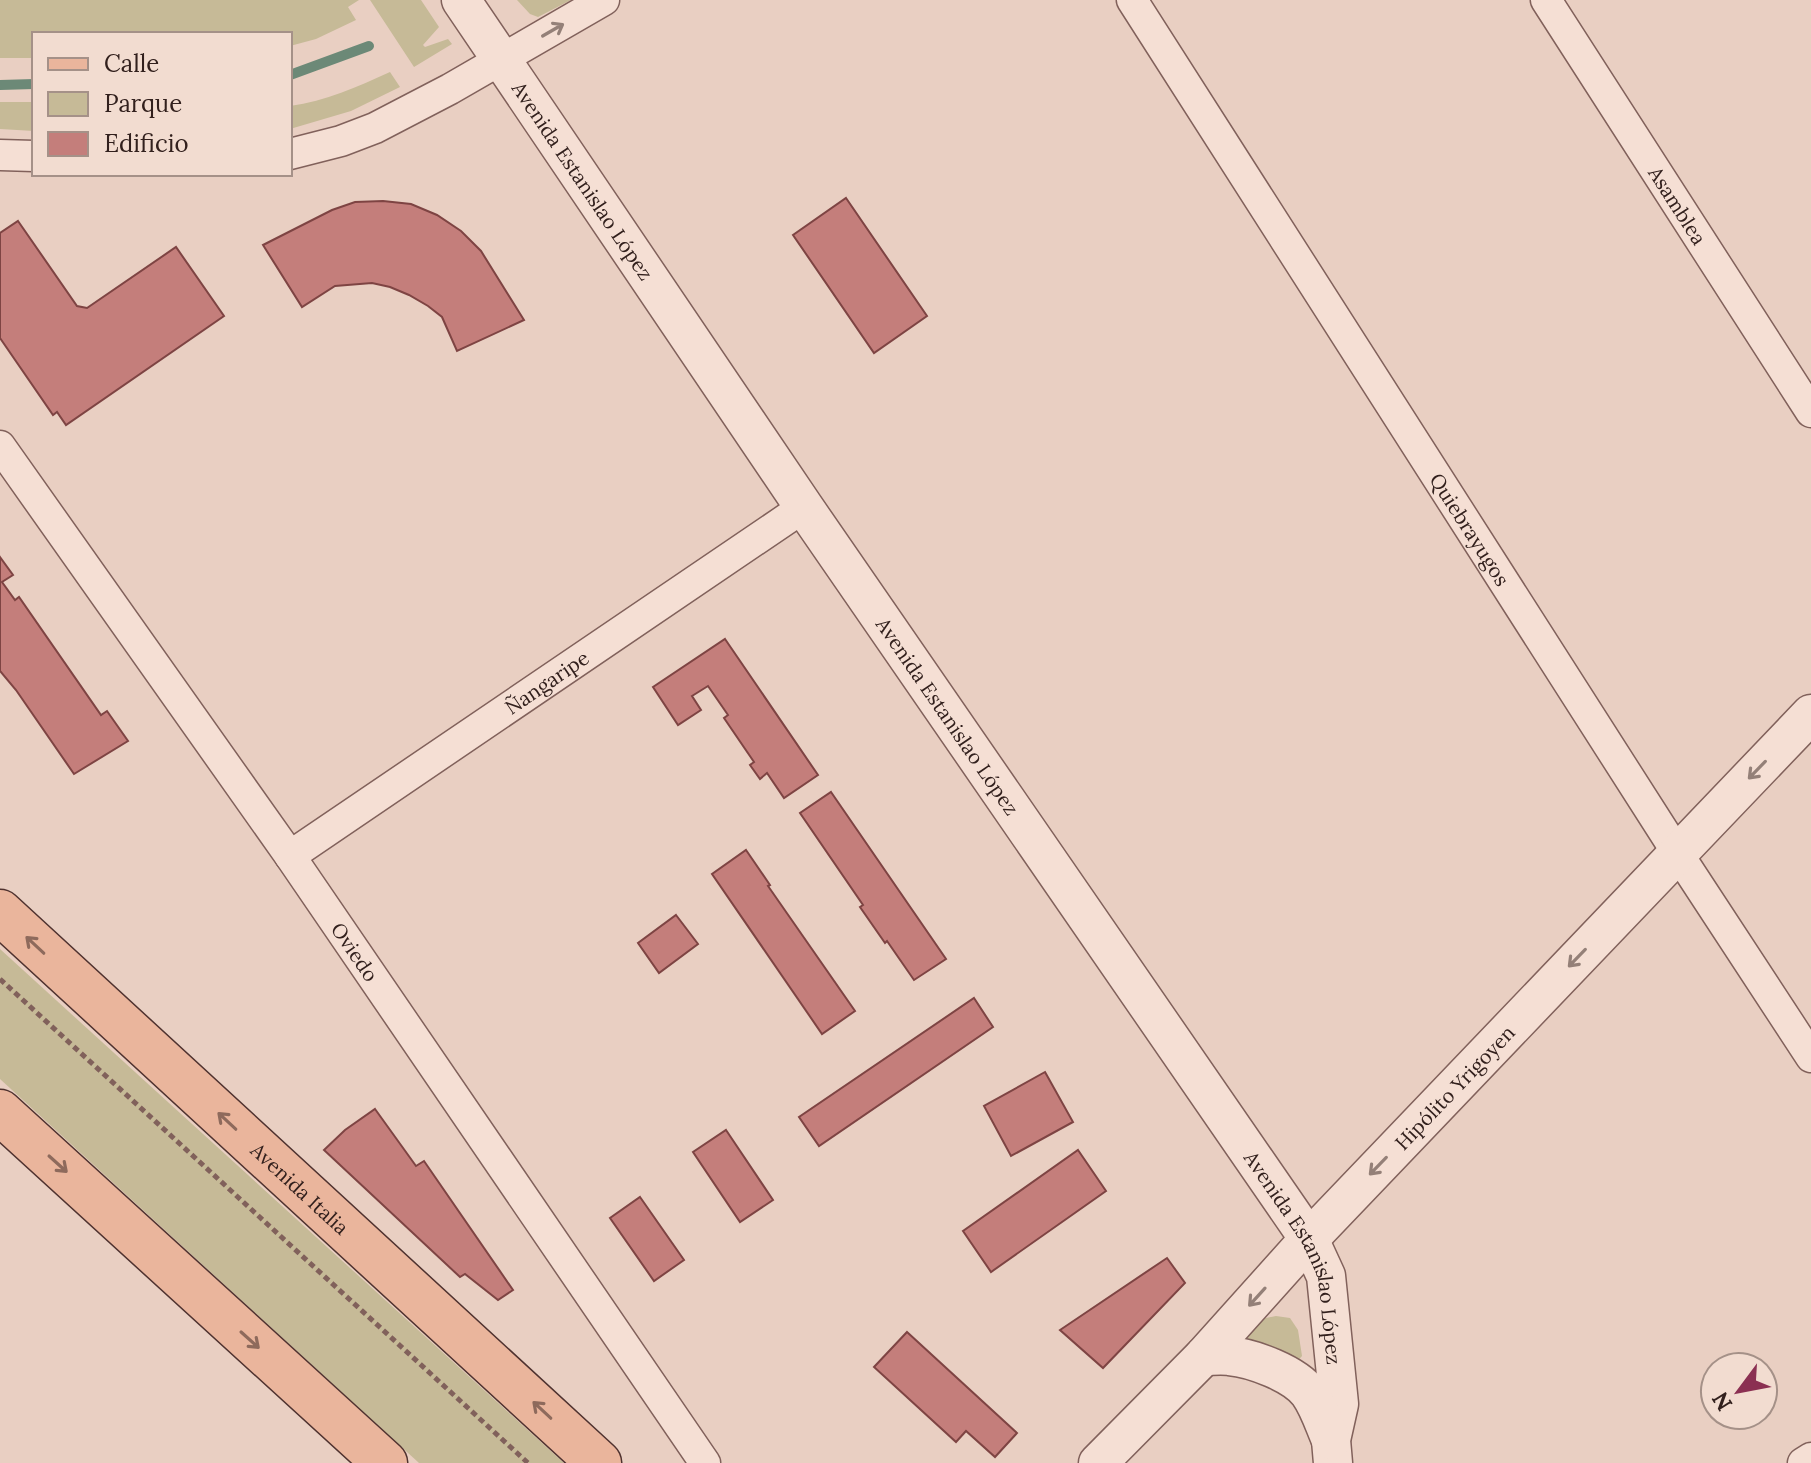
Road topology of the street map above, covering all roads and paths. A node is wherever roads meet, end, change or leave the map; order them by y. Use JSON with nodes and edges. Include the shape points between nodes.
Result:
{"nodes":[{"id":1,"x":461,"y":0,"type":"edge"},
{"id":2,"x":604,"y":0,"type":"edge"},
{"id":3,"x":1132,"y":0,"type":"edge"},
{"id":4,"x":1546,"y":0,"type":"edge"},
{"id":5,"x":502,"y":59,"type":"junction"},
{"id":6,"x":292,"y":153,"type":"edge"},
{"id":7,"x":0,"y":155,"type":"edge"},
{"id":8,"x":32,"y":156,"type":"edge"},
{"id":9,"x":1811,"y":412,"type":"edge"},
{"id":10,"x":0,"y":446,"type":"edge"},
{"id":11,"x":804,"y":507,"type":"junction"},
{"id":12,"x":1811,"y":714,"type":"edge"},
{"id":13,"x":1678,"y":854,"type":"junction"},
{"id":14,"x":290,"y":856,"type":"junction"},
{"id":15,"x":0,"y":912,"type":"edge"},
{"id":16,"x":0,"y":979,"type":"edge"},
{"id":17,"x":1811,"y":1057,"type":"edge"},
{"id":18,"x":0,"y":1112,"type":"edge"},
{"id":19,"x":1309,"y":1239,"type":"junction"},
{"id":20,"x":1204,"y":1356,"type":"junction"},
{"id":21,"x":1332,"y":1451,"type":"edge"},
{"id":22,"x":385,"y":1463,"type":"edge"},
{"id":23,"x":528,"y":1463,"type":"edge"},
{"id":24,"x":599,"y":1463,"type":"edge"},
{"id":25,"x":705,"y":1463,"type":"edge"},
{"id":26,"x":1098,"y":1463,"type":"edge"}],
"edges":[{"from":1,"to":5,"type":"street","name":"Avenida Estanislao López"},
{"from":5,"to":2,"type":"street","one_way":true},
{"from":3,"to":13,"type":"street","name":"Quiebrayugos"},
{"from":4,"to":9,"type":"street","name":"Asamblea"},
{"from":5,"to":6,"type":"street","via":[[375,128]]},
{"from":5,"to":11,"type":"street","name":"Avenida Estanislao López"},
{"from":7,"to":8,"type":"street"},
{"from":10,"to":14,"type":"street","name":"Oviedo"},
{"from":11,"to":14,"type":"street","name":"Ñangaripe"},
{"from":11,"to":19,"type":"street","name":"Avenida Estanislao López"},
{"from":12,"to":13,"type":"street","name":"Hipólito Yrigoyen","one_way":true},
{"from":13,"to":17,"type":"street","name":"Quiebrayugos"},
{"from":13,"to":19,"type":"street","name":"Hipólito Yrigoyen","one_way":true},
{"from":14,"to":25,"type":"street","name":"Oviedo"},
{"from":24,"to":15,"type":"main road","name":"Avenida Italia","one_way":true},
{"from":16,"to":23,"type":"path"},
{"from":18,"to":22,"type":"main road","one_way":true},
{"from":19,"to":20,"type":"street","name":"Hipólito Yrigoyen","one_way":true},
{"from":19,"to":21,"type":"street","name":"Avenida Estanislao López","via":[[1326,1276],[1339,1404]]},
{"from":20,"to":21,"type":"street","via":[[1248,1359],[1290,1377],[1318,1408]]},
{"from":20,"to":26,"type":"street","name":"Hipólito Yrigoyen"}]}
